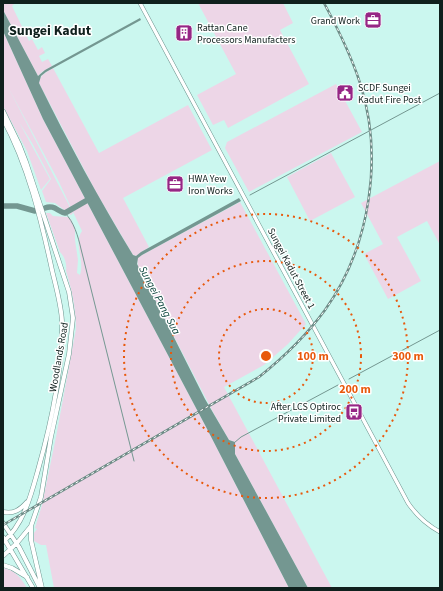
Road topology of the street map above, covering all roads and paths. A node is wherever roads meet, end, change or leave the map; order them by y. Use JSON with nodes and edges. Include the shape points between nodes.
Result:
{"nodes":[{"id":1,"x":140,"y":3,"type":"edge"},
{"id":2,"x":3,"y":111,"type":"edge"},
{"id":3,"x":3,"y":118,"type":"edge"},
{"id":4,"x":62,"y":271,"type":"junction"},
{"id":5,"x":53,"y":274,"type":"junction"},
{"id":6,"x":28,"y":500,"type":"junction"},
{"id":7,"x":3,"y":512,"type":"edge"},
{"id":8,"x":3,"y":523,"type":"edge"},
{"id":9,"x":31,"y":526,"type":"junction"},
{"id":10,"x":440,"y":532,"type":"edge"},
{"id":11,"x":11,"y":534,"type":"junction"},
{"id":12,"x":4,"y":539,"type":"edge"},
{"id":13,"x":17,"y":543,"type":"junction"},
{"id":14,"x":12,"y":549,"type":"junction"},
{"id":15,"x":3,"y":556,"type":"edge"},
{"id":16,"x":3,"y":566,"type":"edge"},
{"id":17,"x":27,"y":577,"type":"junction"},
{"id":18,"x":33,"y":588,"type":"edge"},
{"id":19,"x":41,"y":588,"type":"edge"}],
"edges":[{"from":1,"to":10,"type":"street","name":"Sungei Kadut Street 1","via":[[408,503],[424,522]]},
{"from":2,"to":4,"type":"main road","name":"Woodlands Road","via":[[26,162]]},
{"from":3,"to":5,"type":"main road","name":"Woodlands Road","via":[[21,158],[42,225]]},
{"from":4,"to":5,"type":"main road"},
{"from":4,"to":9,"type":"main road","name":"Woodlands Road","via":[[69,292],[73,318],[72,337],[41,497]]},
{"from":5,"to":6,"type":"main road","name":"Woodlands Road","via":[[62,320],[61,354],[46,437]]},
{"from":6,"to":7,"type":"main road","via":[[12,513]]},
{"from":6,"to":11,"type":"main road","name":"Woodlands Road"},
{"from":8,"to":11,"type":"main road"},
{"from":9,"to":13,"type":"main road","name":"Woodlands Road"},
{"from":9,"to":19,"type":"main road","via":[[31,540]]},
{"from":11,"to":12,"type":"main road","name":"Woodlands Road"},
{"from":11,"to":13,"type":"main road"},
{"from":12,"to":14,"type":"main road"},
{"from":13,"to":14,"type":"main road","name":"Woodlands Road"},
{"from":13,"to":19,"type":"main road"},
{"from":14,"to":15,"type":"main road","name":"Woodlands Road"},
{"from":14,"to":17,"type":"main road"},
{"from":16,"to":17,"type":"main road"},
{"from":17,"to":18,"type":"main road"}]}
